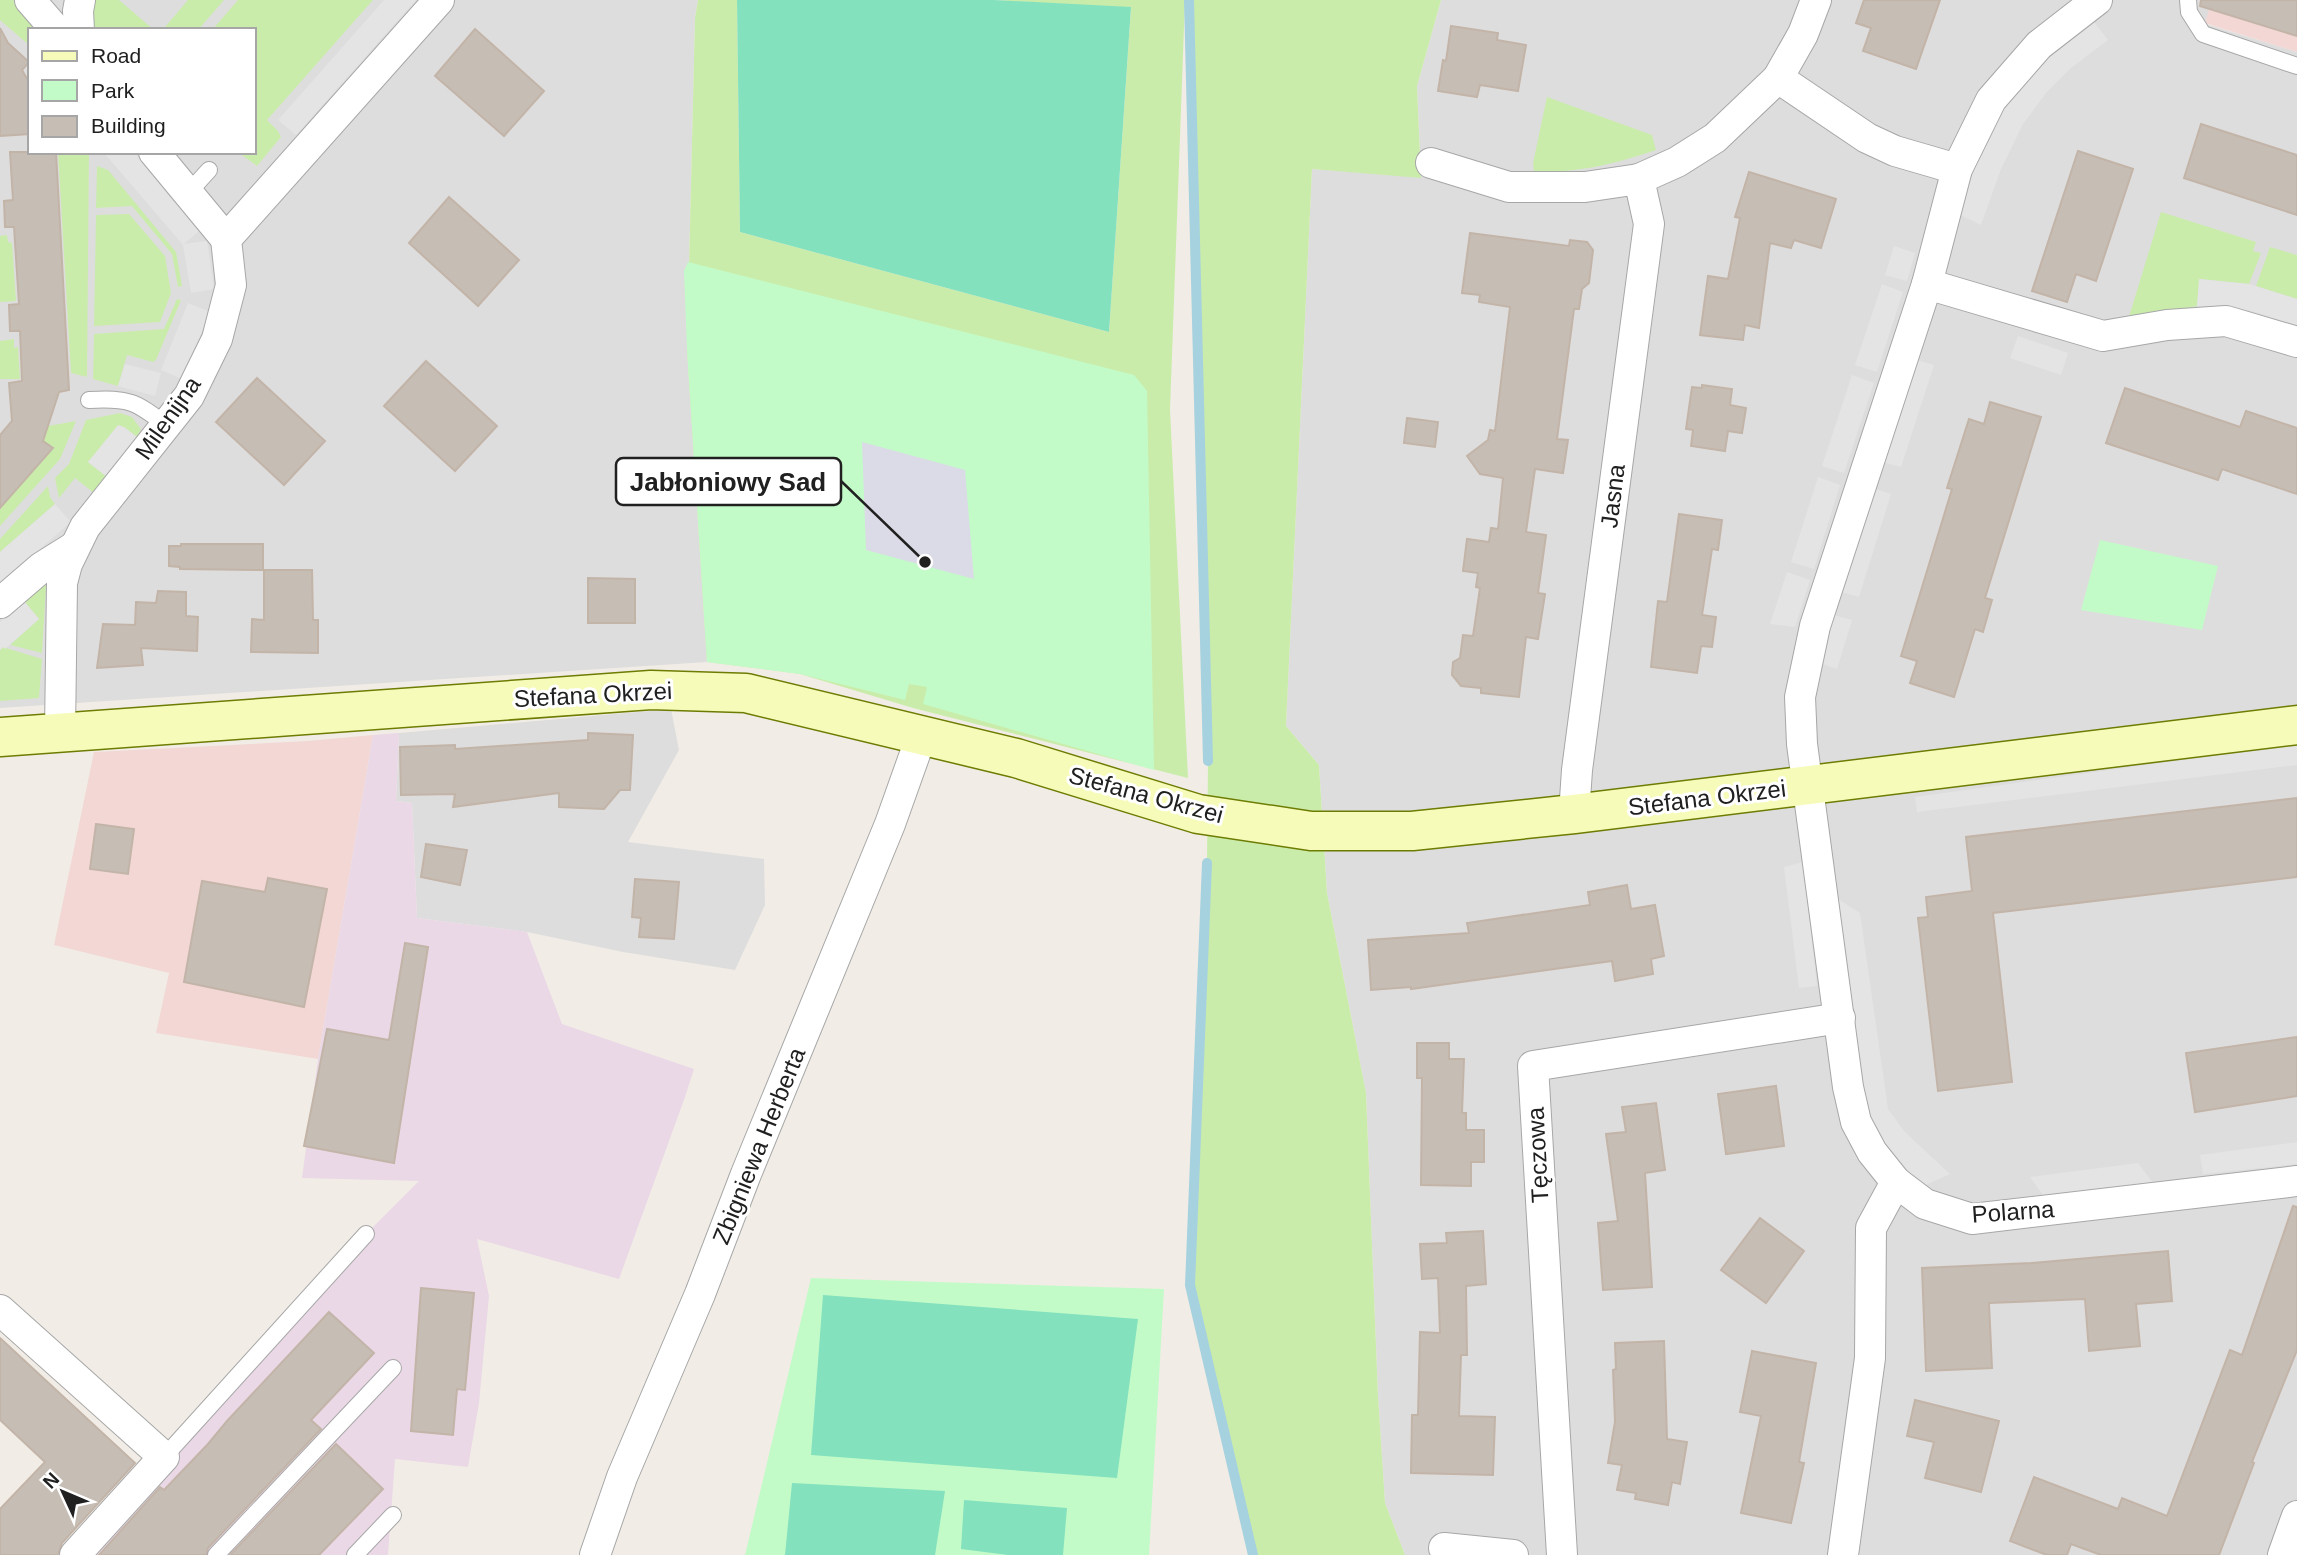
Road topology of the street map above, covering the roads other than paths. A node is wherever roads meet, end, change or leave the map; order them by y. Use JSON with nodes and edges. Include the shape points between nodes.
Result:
{"nodes":[{"id":1,"x":30,"y":0,"type":"edge"},
{"id":2,"x":80,"y":0,"type":"edge"},
{"id":3,"x":439,"y":0,"type":"edge"},
{"id":4,"x":1816,"y":0,"type":"edge"},
{"id":5,"x":2097,"y":0,"type":"edge"},
{"id":6,"x":2188,"y":0,"type":"edge"},
{"id":7,"x":54,"y":28,"type":"edge"},
{"id":8,"x":79,"y":28,"type":"edge"},
{"id":9,"x":2297,"y":66,"type":"edge"},
{"id":10,"x":1778,"y":78,"type":"junction"},
{"id":11,"x":158,"y":154,"type":"edge"},
{"id":12,"x":1431,"y":163,"type":"dead end"},
{"id":13,"x":1957,"y":169,"type":"junction"},
{"id":14,"x":209,"y":170,"type":"dead end"},
{"id":15,"x":1639,"y":178,"type":"junction"},
{"id":16,"x":188,"y":194,"type":"junction"},
{"id":17,"x":226,"y":239,"type":"junction"},
{"id":18,"x":1927,"y":284,"type":"junction"},
{"id":19,"x":2297,"y":342,"type":"edge"},
{"id":20,"x":89,"y":400,"type":"dead end"},
{"id":21,"x":166,"y":425,"type":"junction"},
{"id":22,"x":74,"y":547,"type":"junction"},
{"id":23,"x":0,"y":603,"type":"edge"},
{"id":24,"x":2297,"y":725,"type":"edge"},
{"id":25,"x":60,"y":732,"type":"junction"},
{"id":26,"x":0,"y":737,"type":"edge"},
{"id":27,"x":921,"y":737,"type":"junction"},
{"id":28,"x":1810,"y":786,"type":"junction"},
{"id":29,"x":1574,"y":814,"type":"junction"},
{"id":30,"x":1840,"y":1018,"type":"junction"},
{"id":31,"x":2297,"y":1181,"type":"edge"},
{"id":32,"x":1896,"y":1182,"type":"junction"},
{"id":33,"x":366,"y":1234,"type":"dead end"},
{"id":34,"x":0,"y":1310,"type":"edge"},
{"id":35,"x":393,"y":1368,"type":"dead end"},
{"id":36,"x":164,"y":1457,"type":"junction"},
{"id":37,"x":393,"y":1515,"type":"dead end"},
{"id":38,"x":2297,"y":1516,"type":"edge"},
{"id":39,"x":1444,"y":1548,"type":"dead end"},
{"id":40,"x":75,"y":1555,"type":"edge"},
{"id":41,"x":216,"y":1555,"type":"edge"},
{"id":42,"x":355,"y":1555,"type":"edge"},
{"id":43,"x":595,"y":1555,"type":"edge"},
{"id":44,"x":1513,"y":1555,"type":"edge"},
{"id":45,"x":1562,"y":1555,"type":"edge"},
{"id":46,"x":1843,"y":1555,"type":"edge"},
{"id":47,"x":2283,"y":1555,"type":"edge"}],
"edges":[{"from":1,"to":7,"type":"street"},
{"from":2,"to":8,"type":"street"},
{"from":3,"to":17,"type":"street"},
{"from":4,"to":10,"type":"street"},
{"from":5,"to":13,"type":"street","name":"Polarna","via":[[2039,45],[1991,100]]},
{"from":6,"to":9,"type":"lane","via":[[2189,12],[2203,34]]},
{"from":10,"to":13,"type":"street","via":[[1867,138]]},
{"from":10,"to":15,"type":"street","via":[[1715,138],[1677,162]]},
{"from":11,"to":16,"type":"street"},
{"from":12,"to":15,"type":"street","via":[[1509,187],[1585,187]]},
{"from":13,"to":18,"type":"street","name":"Polarna"},
{"from":14,"to":16,"type":"lane"},
{"from":15,"to":29,"type":"street","name":"Jasna","via":[[1649,224]]},
{"from":16,"to":17,"type":"street"},
{"from":17,"to":21,"type":"street","name":"Milenijna","via":[[231,285],[217,339],[189,396]]},
{"from":18,"to":19,"type":"street","via":[[2103,336],[2226,321]]},
{"from":18,"to":28,"type":"street","name":"Polarna","via":[[1815,626],[1800,697]]},
{"from":20,"to":21,"type":"lane","via":[[133,402]]},
{"from":21,"to":22,"type":"street","name":"Milenijna"},
{"from":22,"to":23,"type":"street"},
{"from":22,"to":25,"type":"street","name":"Milenijna","via":[[62,583]]},
{"from":24,"to":28,"type":"street","name":"Stefana Okrzei"},
{"from":25,"to":26,"type":"street","name":"Stefana Okrzei"},
{"from":25,"to":27,"type":"street","name":"Stefana Okrzei","via":[[651,690],[746,694]]},
{"from":27,"to":29,"type":"street","name":"Stefana Okrzei","via":[[1016,758],[1198,814],[1311,831],[1412,831]]},
{"from":27,"to":43,"type":"street","name":"Zbigniewa Herberta","via":[[890,824],[622,1477]]},
{"from":28,"to":29,"type":"street","name":"Stefana Okrzei"},
{"from":28,"to":30,"type":"street","name":"Polarna"},
{"from":30,"to":32,"type":"street","name":"Polarna","via":[[1856,1122]]},
{"from":30,"to":45,"type":"street","name":"Tęczowa","via":[[1533,1066]]},
{"from":31,"to":32,"type":"street","name":"Polarna","via":[[1972,1219],[1925,1204]]},
{"from":32,"to":46,"type":"street","via":[[1871,1228],[1870,1358]]},
{"from":33,"to":36,"type":"lane"},
{"from":34,"to":36,"type":"street"},
{"from":35,"to":41,"type":"lane"},
{"from":36,"to":40,"type":"street"},
{"from":37,"to":42,"type":"lane"},
{"from":38,"to":47,"type":"street"},
{"from":39,"to":44,"type":"street"}]}
